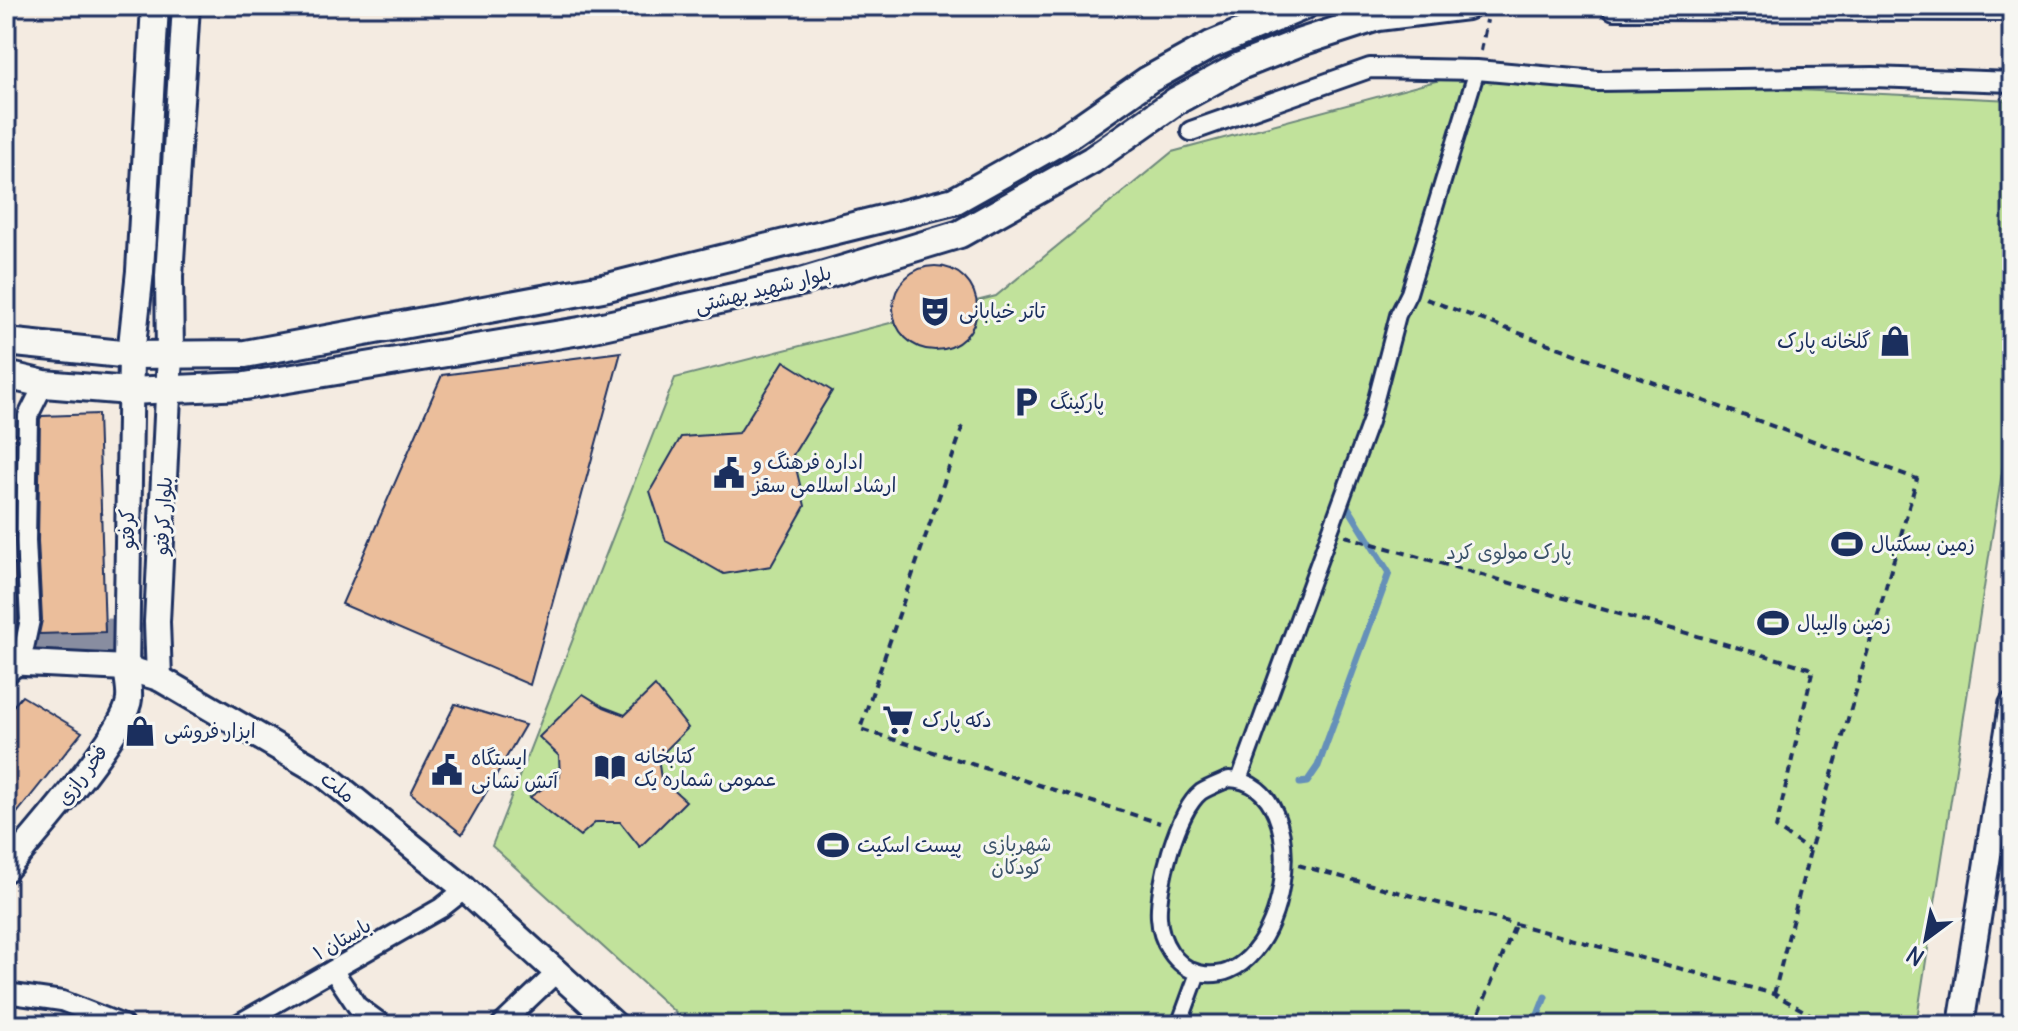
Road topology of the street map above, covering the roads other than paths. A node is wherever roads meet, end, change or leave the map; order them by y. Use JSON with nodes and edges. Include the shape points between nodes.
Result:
{"nodes":[{"id":1,"x":155,"y":6,"type":"edge"},
{"id":2,"x":186,"y":6,"type":"edge"},
{"id":3,"x":1304,"y":6,"type":"edge"},
{"id":4,"x":1615,"y":6,"type":"edge"},
{"id":5,"x":2012,"y":7,"type":"edge"},
{"id":6,"x":1477,"y":12,"type":"edge"},
{"id":7,"x":1477,"y":70,"type":"junction"},
{"id":8,"x":2012,"y":82,"type":"edge"},
{"id":9,"x":1191,"y":131,"type":"dead end"},
{"id":10,"x":6,"y":342,"type":"edge"},
{"id":11,"x":131,"y":355,"type":"junction"},
{"id":12,"x":170,"y":355,"type":"junction"},
{"id":13,"x":6,"y":375,"type":"edge"},
{"id":14,"x":44,"y":384,"type":"junction"},
{"id":15,"x":170,"y":390,"type":"junction"},
{"id":16,"x":129,"y":391,"type":"junction"},
{"id":17,"x":6,"y":541,"type":"edge"},
{"id":18,"x":26,"y":541,"type":"junction"},
{"id":19,"x":11,"y":666,"type":"edge"},
{"id":20,"x":126,"y":668,"type":"junction"},
{"id":21,"x":159,"y":678,"type":"junction"},
{"id":22,"x":2012,"y":705,"type":"edge"},
{"id":23,"x":1239,"y":780,"type":"junction"},
{"id":24,"x":6,"y":869,"type":"edge"},
{"id":25,"x":465,"y":889,"type":"junction"},
{"id":26,"x":333,"y":970,"type":"junction"},
{"id":27,"x":557,"y":972,"type":"junction"},
{"id":28,"x":1198,"y":973,"type":"junction"},
{"id":29,"x":6,"y":993,"type":"edge"},
{"id":30,"x":123,"y":1025,"type":"edge"},
{"id":31,"x":237,"y":1025,"type":"edge"},
{"id":32,"x":383,"y":1025,"type":"edge"},
{"id":33,"x":501,"y":1025,"type":"edge"},
{"id":34,"x":615,"y":1025,"type":"edge"},
{"id":35,"x":1179,"y":1025,"type":"edge"},
{"id":36,"x":1961,"y":1025,"type":"edge"}],
"edges":[{"from":1,"to":11,"type":"main road"},
{"from":2,"to":12,"type":"main road","via":[[169,276]]},
{"from":3,"to":12,"type":"main road","name":"بلوار شهید بهشتی","via":[[1211,45],[1059,142],[954,201],[608,287],[245,354]]},
{"from":4,"to":5,"type":"main road"},
{"from":6,"to":15,"type":"main road","name":"بلوار شهید بهشتی","via":[[1378,17],[1240,66],[1176,101],[1092,160],[960,234],[815,278],[580,331],[245,386]]},
{"from":7,"to":8,"type":"street","via":[[1598,81],[1873,77]]},
{"from":7,"to":9,"type":"street","via":[[1370,68]]},
{"from":7,"to":23,"type":"street","via":[[1398,315],[1370,422]]},
{"from":10,"to":11,"type":"main road","name":"بلوار شهید بهشتی"},
{"from":11,"to":12,"type":"main road","name":"بلوار شهید بهشتی"},
{"from":11,"to":16,"type":"street","name":"کرفتو"},
{"from":12,"to":15,"type":"street","name":"بلوار کرفتو"},
{"from":13,"to":14,"type":"main road","name":"بلوار شهید بهشتی"},
{"from":14,"to":16,"type":"main road","name":"بلوار شهید بهشتی"},
{"from":14,"to":18,"type":"street","via":[[28,416]]},
{"from":15,"to":16,"type":"main road","name":"بلوار شهید بهشتی"},
{"from":15,"to":21,"type":"street","name":"بلوار کرفتو","via":[[157,622]]},
{"from":16,"to":20,"type":"street","name":"کرفتو"},
{"from":17,"to":18,"type":"street"},
{"from":18,"to":19,"type":"street","via":[[30,620]]},
{"from":19,"to":20,"type":"street","name":"ملت"},
{"from":20,"to":21,"type":"street","name":"ملت"},
{"from":20,"to":24,"type":"street","name":"فخر رازی","via":[[130,700],[121,723]]},
{"from":21,"to":25,"type":"street","name":"ملت","via":[[322,773]]},
{"from":22,"to":36,"type":"street"},
{"from":23,"to":28,"type":"street","via":[[1229,779],[1200,793],[1178,828],[1165,868],[1159,918],[1169,952]]},
{"from":23,"to":28,"type":"street","via":[[1254,785],[1277,814],[1284,861],[1279,900],[1258,947],[1232,970]]},
{"from":25,"to":26,"type":"street","name":"باستان ۱"},
{"from":25,"to":27,"type":"street","name":"ملت"},
{"from":26,"to":31,"type":"street","name":"باستان ۱"},
{"from":26,"to":32,"type":"street","via":[[357,1006]]},
{"from":27,"to":33,"type":"street"},
{"from":27,"to":34,"type":"street","name":"ملت"},
{"from":28,"to":35,"type":"street"},
{"from":29,"to":30,"type":"street","via":[[62,1001]]}]}
